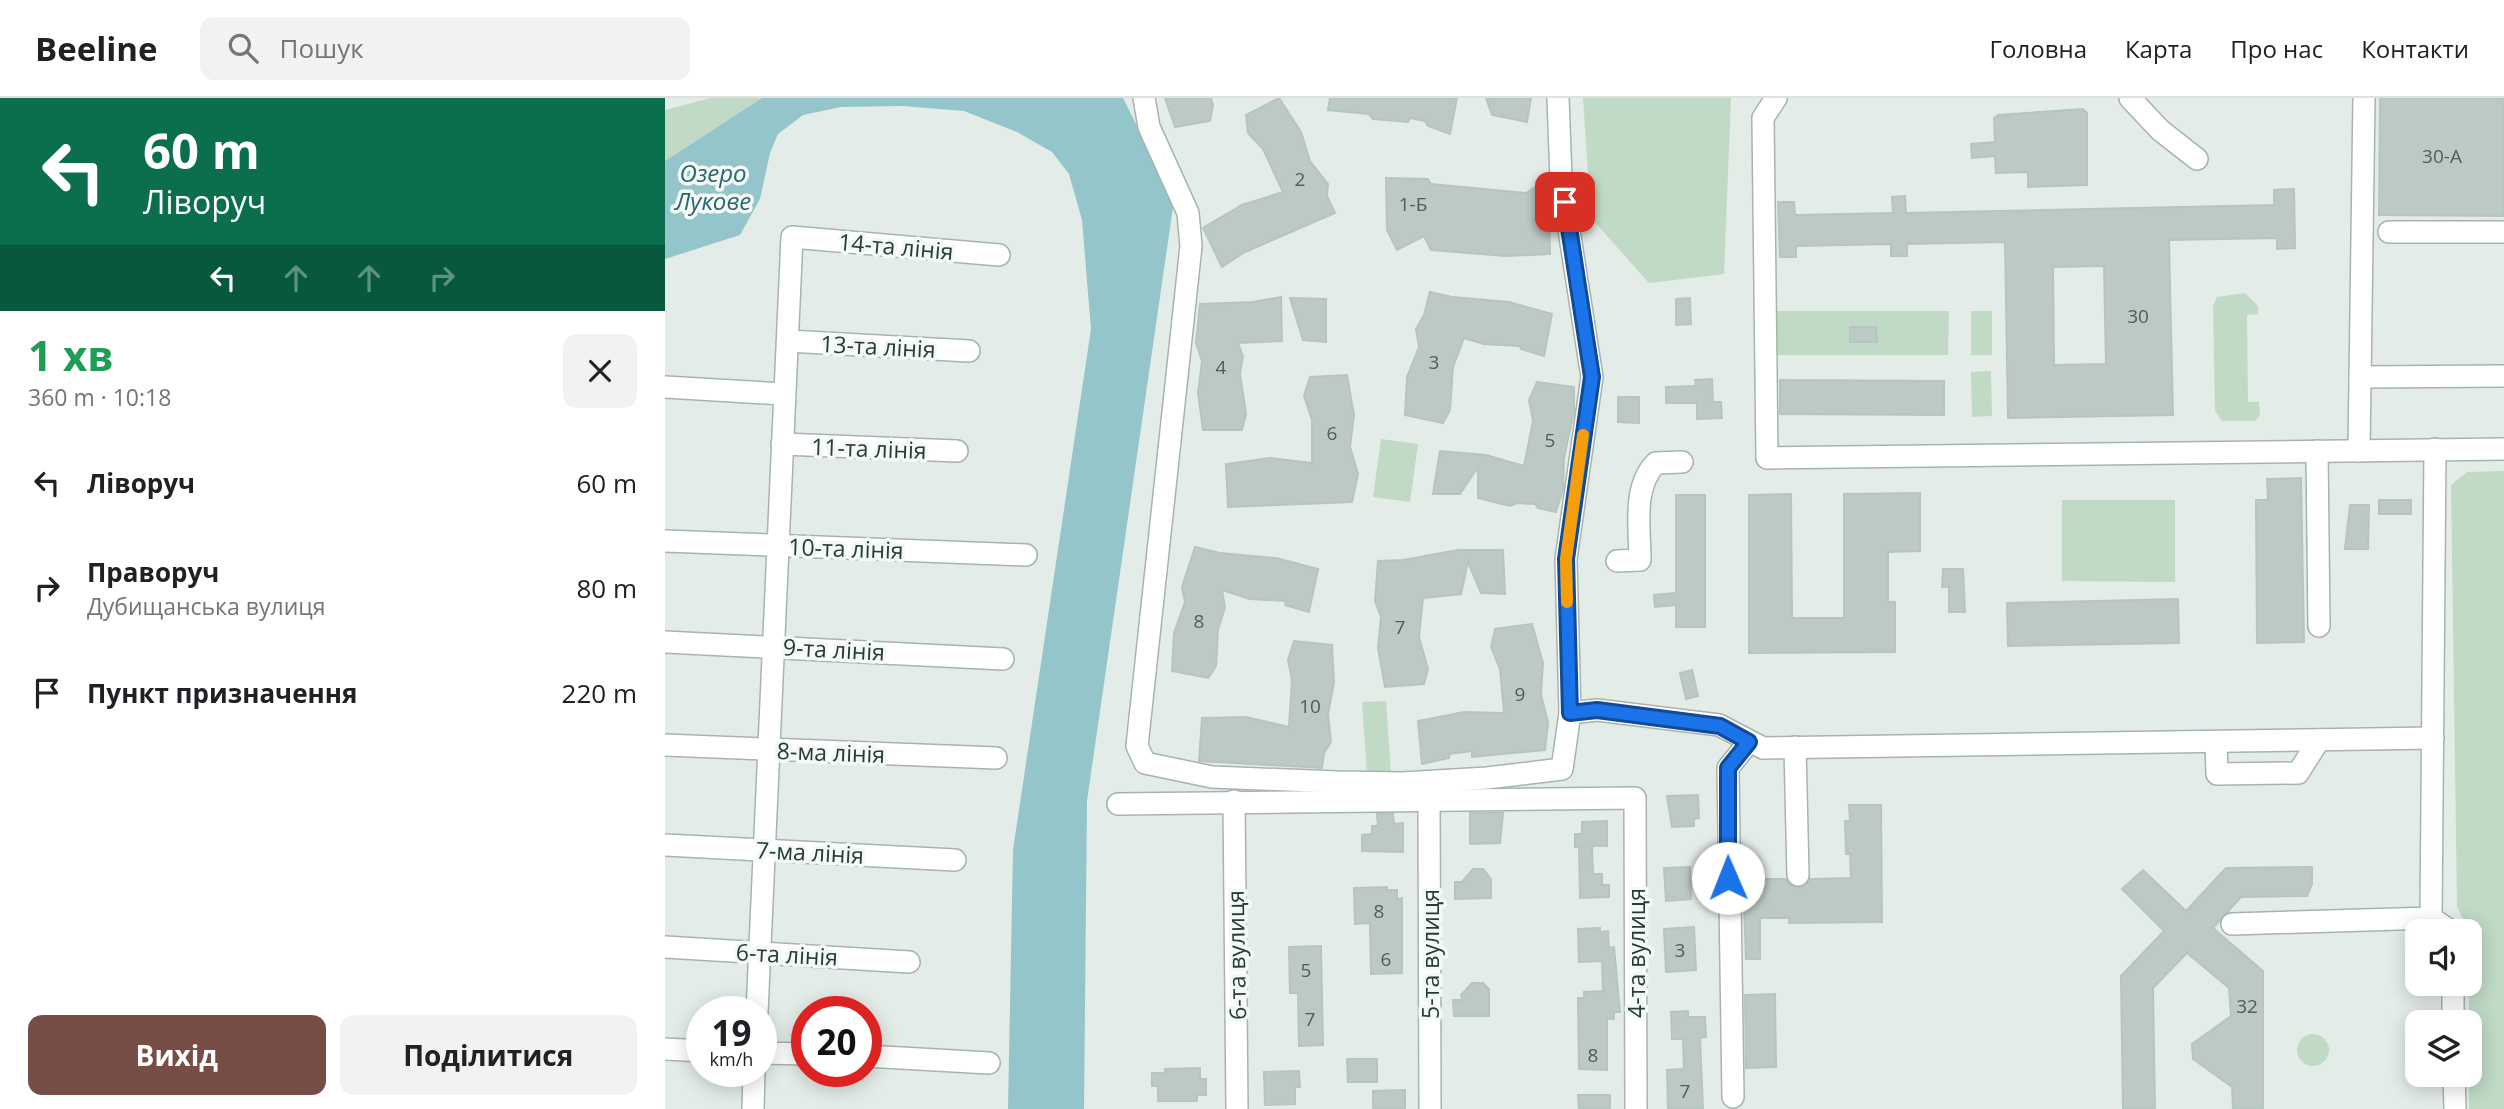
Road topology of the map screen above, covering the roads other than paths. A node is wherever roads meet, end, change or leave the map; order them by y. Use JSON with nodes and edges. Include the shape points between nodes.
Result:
{"nodes":[{"id":1,"x":1144,"y":98,"type":"edge"},
{"id":2,"x":1558,"y":98,"type":"edge"},
{"id":3,"x":1776,"y":98,"type":"edge"},
{"id":4,"x":2130,"y":98,"type":"edge"},
{"id":5,"x":2364,"y":98,"type":"edge"},
{"id":6,"x":2197,"y":159,"type":"dead end"},
{"id":7,"x":2389,"y":232,"type":"dead end"},
{"id":8,"x":2504,"y":232,"type":"edge"},
{"id":9,"x":999,"y":255,"type":"dead end"},
{"id":10,"x":788,"y":341,"type":"junction"},
{"id":11,"x":969,"y":351,"type":"dead end"},
{"id":12,"x":2504,"y":376,"type":"edge"},
{"id":13,"x":2360,"y":377,"type":"junction"},
{"id":14,"x":665,"y":387,"type":"edge"},
{"id":15,"x":783,"y":394,"type":"junction"},
{"id":16,"x":782,"y":444,"type":"junction"},
{"id":17,"x":2504,"y":449,"type":"edge"},
{"id":18,"x":2435,"y":450,"type":"junction"},
{"id":19,"x":957,"y":451,"type":"dead end"},
{"id":20,"x":2317,"y":451,"type":"junction"},
{"id":21,"x":2359,"y":451,"type":"junction"},
{"id":22,"x":1682,"y":462,"type":"dead end"},
{"id":23,"x":665,"y":541,"type":"edge"},
{"id":24,"x":777,"y":545,"type":"junction"},
{"id":25,"x":1026,"y":555,"type":"dead end"},
{"id":26,"x":1617,"y":561,"type":"dead end"},
{"id":27,"x":2319,"y":626,"type":"dead end"},
{"id":28,"x":665,"y":642,"type":"edge"},
{"id":29,"x":773,"y":646,"type":"junction"},
{"id":30,"x":1003,"y":659,"type":"dead end"},
{"id":31,"x":1570,"y":713,"type":"junction"},
{"id":32,"x":2433,"y":738,"type":"junction"},
{"id":33,"x":2319,"y":740,"type":"junction"},
{"id":34,"x":1749,"y":742,"type":"junction"},
{"id":35,"x":2216,"y":742,"type":"junction"},
{"id":36,"x":665,"y":745,"type":"edge"},
{"id":37,"x":1795,"y":747,"type":"junction"},
{"id":38,"x":770,"y":750,"type":"junction"},
{"id":39,"x":996,"y":758,"type":"dead end"},
{"id":40,"x":1429,"y":799,"type":"junction"},
{"id":41,"x":1234,"y":802,"type":"junction"},
{"id":42,"x":1118,"y":804,"type":"dead end"},
{"id":43,"x":665,"y":845,"type":"edge"},
{"id":44,"x":766,"y":849,"type":"junction"},
{"id":45,"x":955,"y":860,"type":"dead end"},
{"id":46,"x":1798,"y":875,"type":"dead end"},
{"id":47,"x":2431,"y":918,"type":"joint"},
{"id":48,"x":2232,"y":924,"type":"dead end"},
{"id":49,"x":665,"y":947,"type":"edge"},
{"id":50,"x":761,"y":952,"type":"junction"},
{"id":51,"x":909,"y":962,"type":"dead end"},
{"id":52,"x":758,"y":996,"type":"edge"},
{"id":53,"x":665,"y":1049,"type":"edge"},
{"id":54,"x":686,"y":1050,"type":"edge"},
{"id":55,"x":882,"y":1056,"type":"edge"},
{"id":56,"x":989,"y":1063,"type":"dead end"},
{"id":57,"x":754,"y":1087,"type":"edge"},
{"id":58,"x":2454,"y":1087,"type":"edge"},
{"id":59,"x":1733,"y":1097,"type":"dead end"},
{"id":60,"x":753,"y":1109,"type":"edge"},
{"id":61,"x":1237,"y":1109,"type":"edge"},
{"id":62,"x":1430,"y":1109,"type":"edge"},
{"id":63,"x":1636,"y":1109,"type":"edge"},
{"id":64,"x":2455,"y":1109,"type":"edge"}],
"edges":[{"from":1,"to":31,"type":"street","via":[[1149,127],[1188,213],[1191,246],[1137,746],[1145,763],[1212,778],[1402,783],[1487,778],[1562,769]]},
{"from":2,"to":31,"type":"street","via":[[1561,179],[1592,377],[1566,559]]},
{"from":3,"to":20,"type":"street","via":[[1763,118],[1767,458]]},
{"from":4,"to":6,"type":"street"},
{"from":5,"to":13,"type":"street"},
{"from":7,"to":8,"type":"street"},
{"from":9,"to":10,"type":"street","name":"14-та лінія","via":[[792,237]]},
{"from":10,"to":11,"type":"street","name":"13-та лінія"},
{"from":10,"to":15,"type":"street"},
{"from":12,"to":13,"type":"street"},
{"from":13,"to":21,"type":"street"},
{"from":14,"to":15,"type":"street"},
{"from":15,"to":16,"type":"street"},
{"from":16,"to":19,"type":"street","name":"11-та лінія"},
{"from":16,"to":24,"type":"street"},
{"from":17,"to":18,"type":"street"},
{"from":18,"to":21,"type":"street"},
{"from":18,"to":32,"type":"street"},
{"from":20,"to":21,"type":"street"},
{"from":20,"to":27,"type":"street"},
{"from":22,"to":26,"type":"street","via":[[1656,463],[1644,477],[1640,560]]},
{"from":23,"to":24,"type":"street","name":"10-та лінія"},
{"from":24,"to":25,"type":"street","name":"10-та лінія"},
{"from":24,"to":29,"type":"street"},
{"from":28,"to":29,"type":"street","name":"9-та лінія"},
{"from":29,"to":30,"type":"street","name":"9-та лінія"},
{"from":29,"to":38,"type":"street"},
{"from":31,"to":34,"type":"street","via":[[1597,710],[1720,726]]},
{"from":32,"to":33,"type":"street"},
{"from":32,"to":47,"type":"street"},
{"from":33,"to":35,"type":"street"},
{"from":33,"to":35,"type":"street","via":[[2298,773],[2285,774],[2217,774]]},
{"from":34,"to":37,"type":"street","via":[[1763,748]]},
{"from":34,"to":59,"type":"street","via":[[1728,768]]},
{"from":35,"to":37,"type":"street"},
{"from":36,"to":38,"type":"street","name":"8-ма лінія"},
{"from":37,"to":46,"type":"street"},
{"from":38,"to":39,"type":"street","name":"8-ма лінія"},
{"from":38,"to":44,"type":"street"},
{"from":40,"to":41,"type":"street"},
{"from":40,"to":62,"type":"street","name":"5-та вулиця"},
{"from":40,"to":63,"type":"street","name":"4-та вулиця","via":[[1635,798]]},
{"from":41,"to":42,"type":"street"},
{"from":41,"to":61,"type":"street","name":"6-та вулиця"},
{"from":43,"to":44,"type":"street","name":"7-ма лінія"},
{"from":44,"to":45,"type":"street","name":"7-ма лінія"},
{"from":44,"to":50,"type":"street"},
{"from":47,"to":48,"type":"street"},
{"from":49,"to":50,"type":"street","name":"6-та лінія"},
{"from":50,"to":51,"type":"street","name":"6-та лінія"},
{"from":50,"to":52,"type":"street"},
{"from":53,"to":54,"type":"street"},
{"from":55,"to":56,"type":"street"},
{"from":57,"to":60,"type":"street"},
{"from":58,"to":64,"type":"street"}]}
